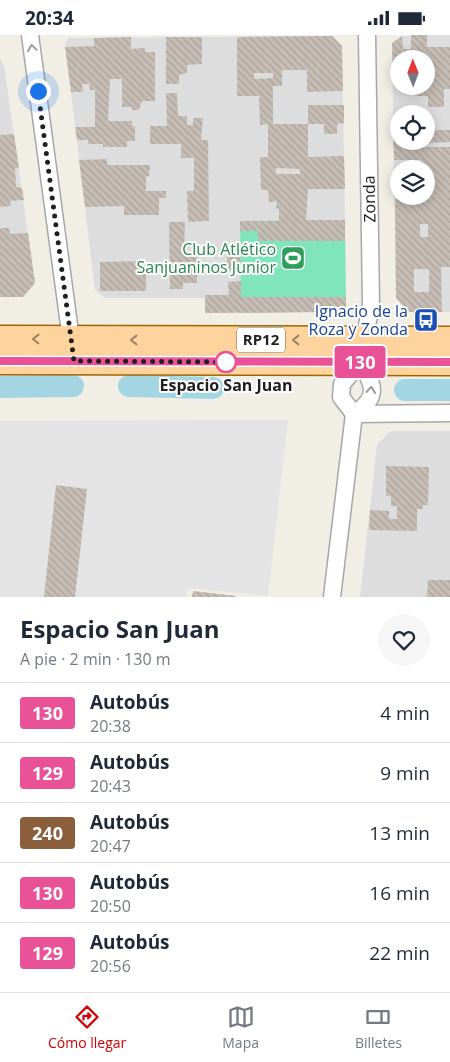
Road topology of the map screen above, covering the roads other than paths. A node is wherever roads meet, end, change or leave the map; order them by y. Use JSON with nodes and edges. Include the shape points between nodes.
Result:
{"nodes":[{"id":1,"x":30,"y":35,"type":"edge"},
{"id":2,"x":367,"y":35,"type":"edge"},
{"id":3,"x":0,"y":339,"type":"edge"},
{"id":4,"x":450,"y":341,"type":"edge"},
{"id":5,"x":73,"y":350,"type":"junction"},
{"id":6,"x":363,"y":351,"type":"junction"},
{"id":7,"x":0,"y":361,"type":"edge"},
{"id":8,"x":450,"y":362,"type":"edge"},
{"id":9,"x":450,"y":413,"type":"edge"},
{"id":10,"x":354,"y":414,"type":"junction"},
{"id":11,"x":332,"y":597,"type":"edge"}],
"edges":[{"from":5,"to":1,"type":"street","one_way":true},
{"from":2,"to":6,"type":"street","name":"Zonda","via":[[371,305]]},
{"from":5,"to":3,"type":"main road","number":"RP12","one_way":true},
{"from":4,"to":6,"type":"main road","number":"RP12"},
{"from":5,"to":6,"type":"main road","number":"RP12"},
{"from":5,"to":7,"type":"main road","number":"RP12"},
{"from":6,"to":8,"type":"main road","number":"RP12"},
{"from":10,"to":6,"type":"street","one_way":true,"via":[[366,406],[372,395]]},
{"from":6,"to":10,"type":"street","name":"Zonda","via":[[342,384],[342,397]]},
{"from":9,"to":10,"type":"street"},
{"from":10,"to":11,"type":"street"}]}
